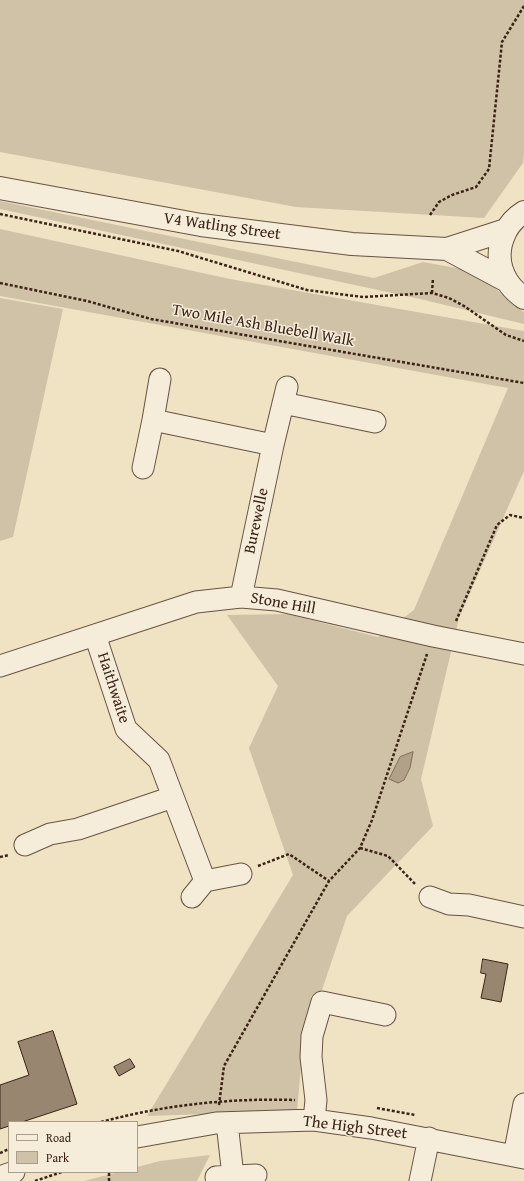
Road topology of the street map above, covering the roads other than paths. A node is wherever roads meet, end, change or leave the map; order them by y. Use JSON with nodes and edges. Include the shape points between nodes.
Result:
{"nodes":[{"id":1,"x":0,"y":188,"type":"edge"},
{"id":2,"x":524,"y":212,"type":"edge"},
{"id":3,"x":506,"y":230,"type":"junction"},
{"id":4,"x":447,"y":248,"type":"junction"},
{"id":5,"x":506,"y":280,"type":"junction"},
{"id":6,"x":524,"y":298,"type":"edge"},
{"id":7,"x":160,"y":379,"type":"dead end"},
{"id":8,"x":153,"y":420,"type":"junction"},
{"id":9,"x":375,"y":422,"type":"dead end"},
{"id":10,"x":273,"y":445,"type":"junction"},
{"id":11,"x":143,"y":468,"type":"dead end"},
{"id":12,"x":241,"y":597,"type":"junction"},
{"id":13,"x":95,"y":635,"type":"junction"},
{"id":14,"x":524,"y":654,"type":"edge"},
{"id":15,"x":0,"y":666,"type":"edge"},
{"id":16,"x":173,"y":797,"type":"junction"},
{"id":17,"x":25,"y":845,"type":"dead end"},
{"id":18,"x":240,"y":874,"type":"road end"},
{"id":19,"x":205,"y":881,"type":"junction"},
{"id":20,"x":192,"y":897,"type":"dead end"},
{"id":21,"x":430,"y":897,"type":"road end"},
{"id":22,"x":524,"y":917,"type":"edge"},
{"id":23,"x":385,"y":1015,"type":"dead end"},
{"id":24,"x":524,"y":1104,"type":"edge"},
{"id":25,"x":314,"y":1120,"type":"junction"},
{"id":26,"x":221,"y":1123,"type":"junction"},
{"id":27,"x":138,"y":1137,"type":"edge"},
{"id":28,"x":429,"y":1138,"type":"junction"},
{"id":29,"x":519,"y":1157,"type":"edge"},
{"id":30,"x":11,"y":1173,"type":"edge"},
{"id":31,"x":256,"y":1175,"type":"dead end"},
{"id":32,"x":0,"y":1177,"type":"edge"},
{"id":33,"x":420,"y":1181,"type":"edge"}],
"edges":[{"from":1,"to":4,"type":"street","name":"V4 Watling Street","via":[[201,225],[352,244]]},
{"from":2,"to":3,"type":"street"},
{"from":3,"to":4,"type":"street","name":"V4 Watling Street"},
{"from":3,"to":5,"type":"street","via":[[499,260]]},
{"from":4,"to":5,"type":"street","name":"V4 Watling Street"},
{"from":5,"to":6,"type":"street","via":[[513,290]]},
{"from":7,"to":8,"type":"street"},
{"from":8,"to":10,"type":"street"},
{"from":8,"to":11,"type":"street"},
{"from":9,"to":10,"type":"street","name":"Burewelle","via":[[285,395]]},
{"from":10,"to":12,"type":"street","name":"Burewelle"},
{"from":12,"to":13,"type":"street","name":"Stone Hill","via":[[196,602]]},
{"from":12,"to":14,"type":"street","name":"Stone Hill","via":[[277,600],[441,638]]},
{"from":13,"to":15,"type":"street","name":"Stone Hill"},
{"from":13,"to":16,"type":"street","name":"Haithwaite","via":[[126,730],[159,760]]},
{"from":16,"to":17,"type":"street","via":[[78,829],[50,834]]},
{"from":16,"to":19,"type":"street","name":"Haithwaite"},
{"from":18,"to":19,"type":"street"},
{"from":19,"to":20,"type":"street"},
{"from":21,"to":22,"type":"street","via":[[449,904],[469,905]]},
{"from":23,"to":25,"type":"street","via":[[322,1002],[312,1036],[311,1057],[316,1100]]},
{"from":24,"to":29,"type":"street"},
{"from":25,"to":26,"type":"street","name":"The High Street"},
{"from":25,"to":28,"type":"street","name":"The High Street"},
{"from":26,"to":27,"type":"street","name":"The High Street"},
{"from":26,"to":31,"type":"street","via":[[225,1176]]},
{"from":28,"to":29,"type":"street","name":"The High Street"},
{"from":28,"to":33,"type":"street"},
{"from":30,"to":32,"type":"street"}]}
